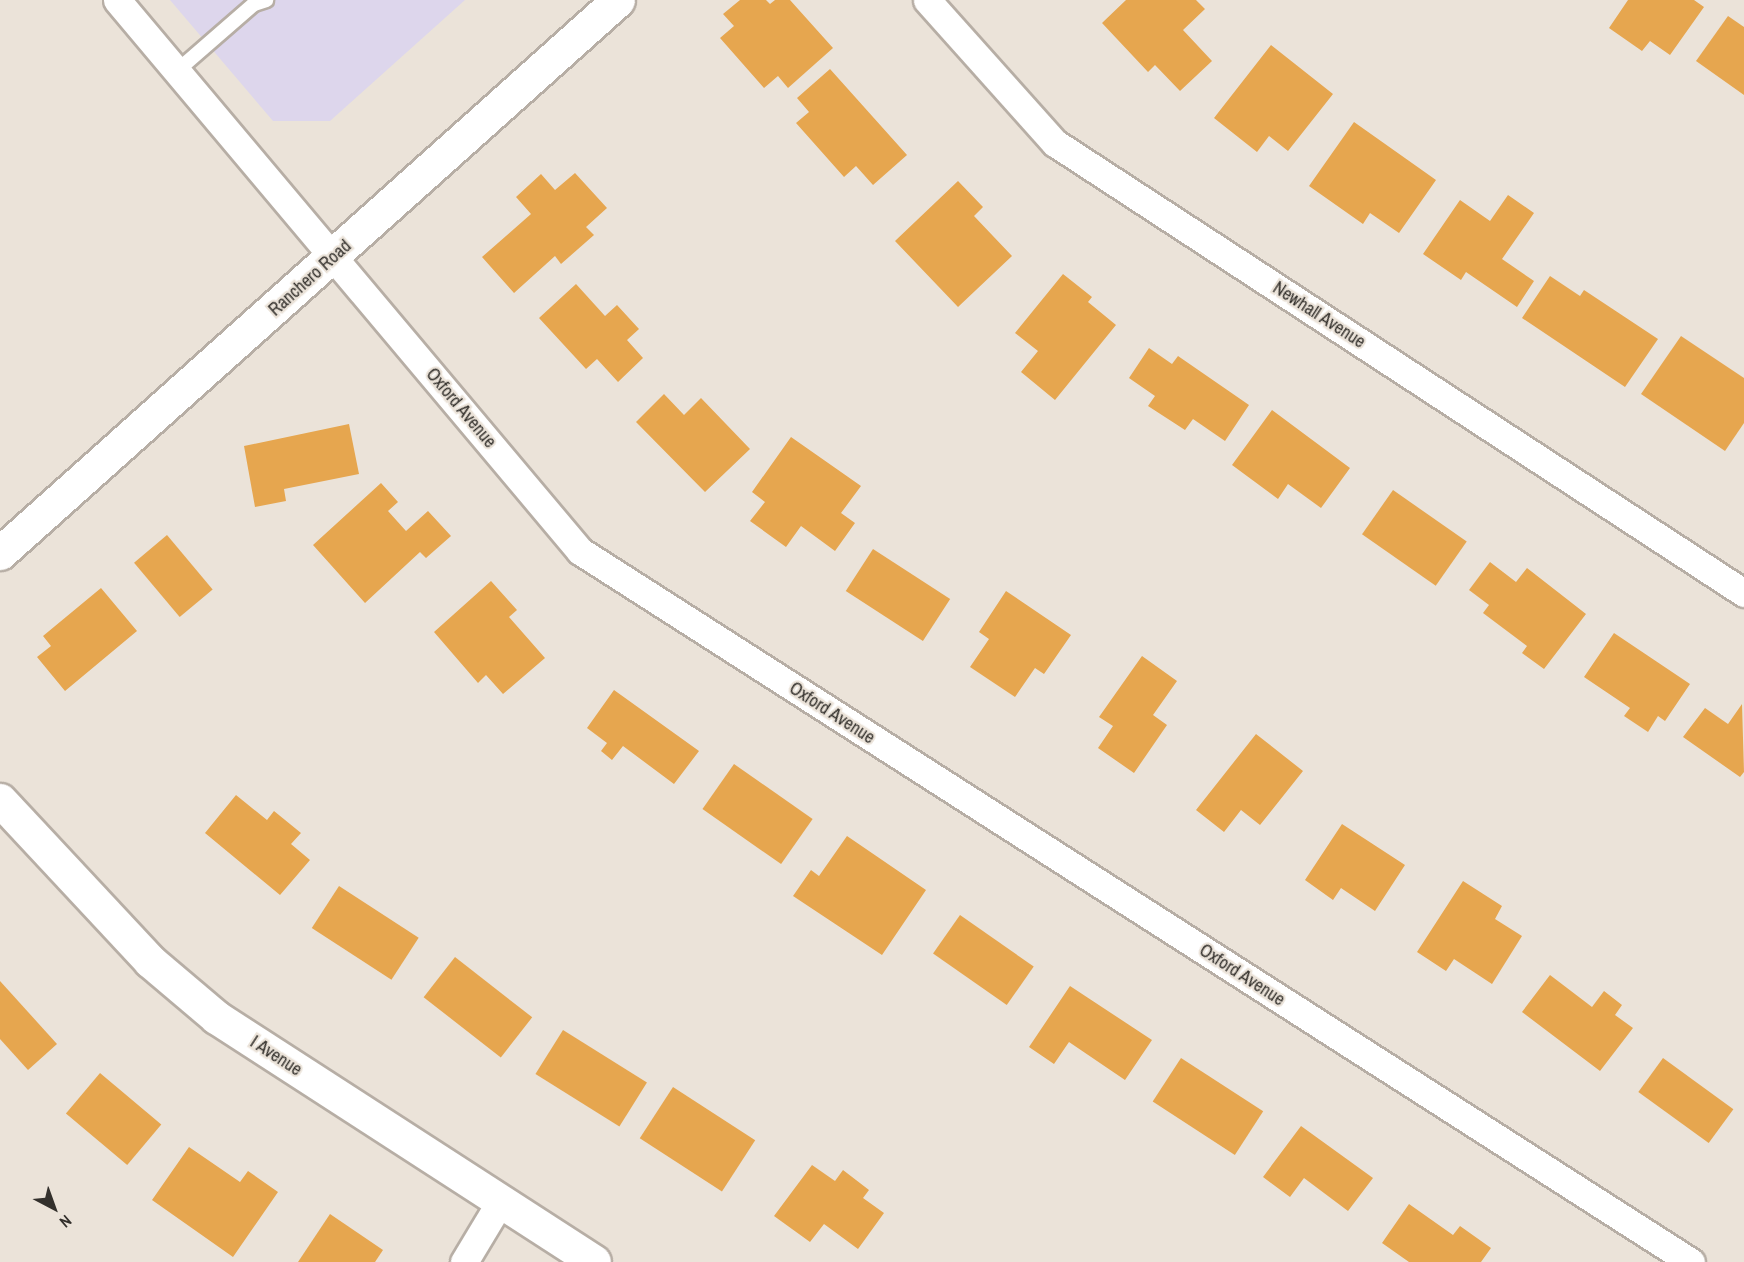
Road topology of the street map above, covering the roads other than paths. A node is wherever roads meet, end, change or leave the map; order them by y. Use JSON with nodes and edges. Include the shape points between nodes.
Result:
{"nodes":[{"id":1,"x":117,"y":0,"type":"edge"},
{"id":2,"x":266,"y":0,"type":"edge"},
{"id":3,"x":618,"y":0,"type":"edge"},
{"id":4,"x":927,"y":0,"type":"edge"},
{"id":5,"x":178,"y":70,"type":"junction"},
{"id":6,"x":335,"y":256,"type":"junction"},
{"id":7,"x":0,"y":553,"type":"edge"},
{"id":8,"x":1744,"y":593,"type":"edge"},
{"id":9,"x":0,"y":800,"type":"edge"},
{"id":10,"x":500,"y":1202,"type":"junction"},
{"id":11,"x":464,"y":1262,"type":"edge"},
{"id":12,"x":594,"y":1262,"type":"edge"},
{"id":13,"x":1691,"y":1262,"type":"edge"}],
"edges":[{"from":1,"to":5,"type":"street","name":"Oxford Avenue"},
{"from":2,"to":5,"type":"lane","via":[[254,4]]},
{"from":3,"to":6,"type":"main road","name":"Ranchero Road"},
{"from":4,"to":8,"type":"street","name":"Newhall Avenue","via":[[1055,143]]},
{"from":5,"to":6,"type":"street","name":"Oxford Avenue"},
{"from":6,"to":7,"type":"main road","name":"Ranchero Road"},
{"from":6,"to":13,"type":"street","name":"Oxford Avenue","via":[[580,551]]},
{"from":9,"to":10,"type":"main road","name":"I Avenue","via":[[150,961],[216,1017]]},
{"from":10,"to":11,"type":"street"},
{"from":10,"to":12,"type":"main road","name":"I Avenue"}]}
